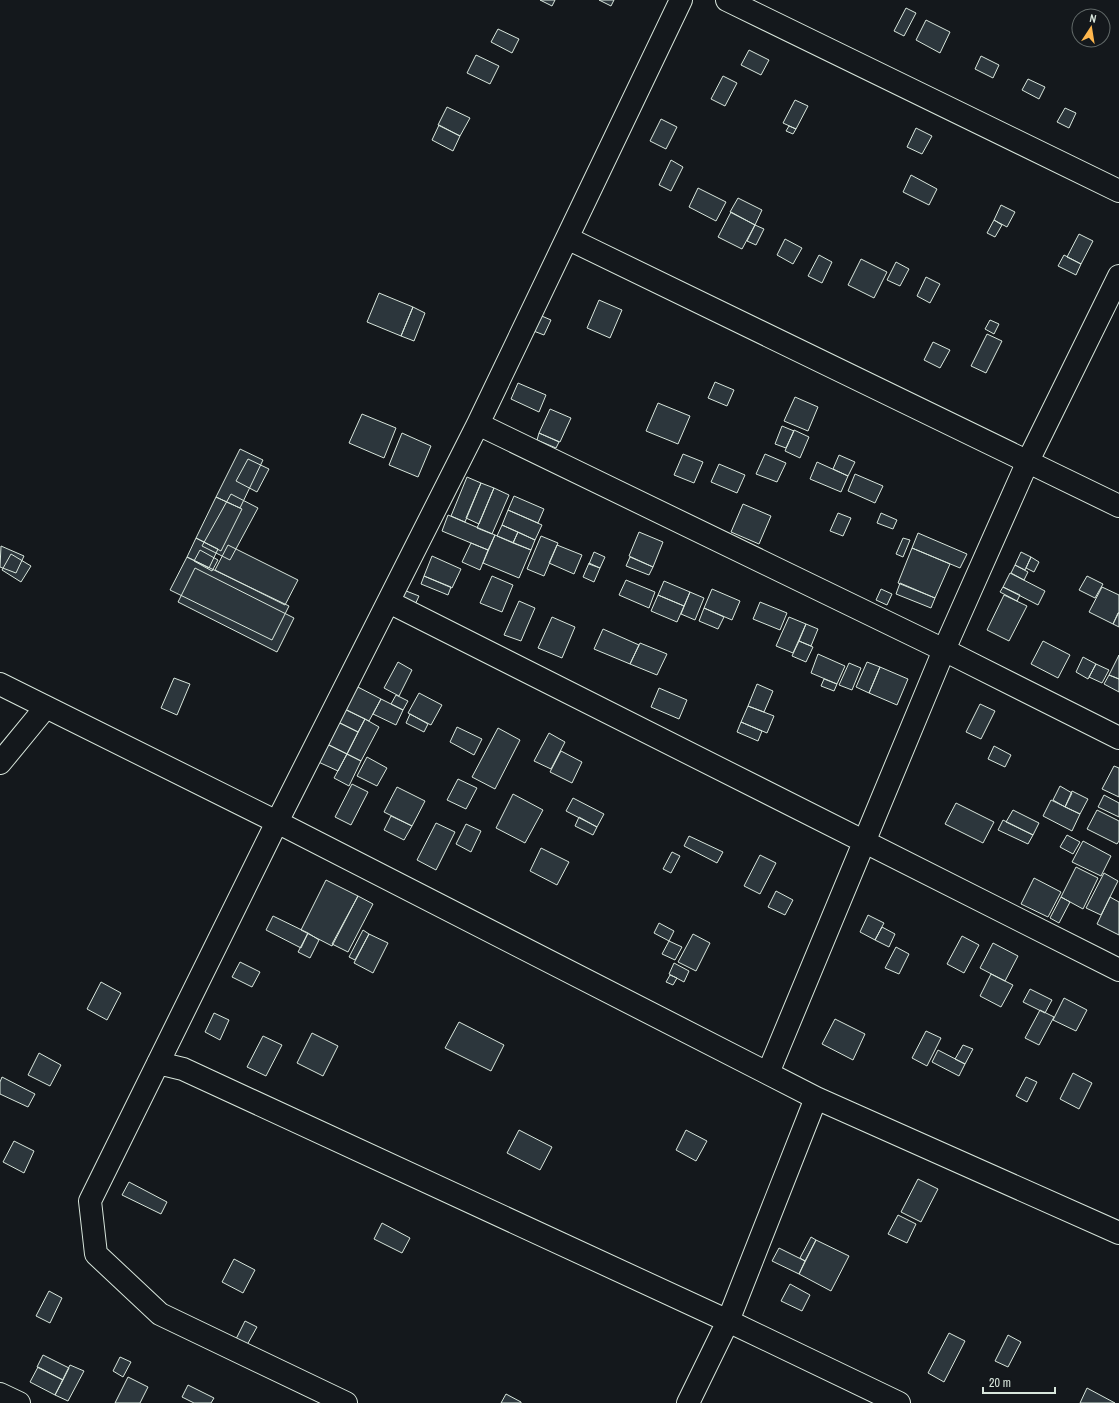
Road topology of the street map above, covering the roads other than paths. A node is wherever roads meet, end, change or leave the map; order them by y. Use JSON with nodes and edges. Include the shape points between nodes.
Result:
{"nodes":[{"id":1,"x":681,"y":0,"type":"edge"},
{"id":2,"x":727,"y":0,"type":"edge"},
{"id":3,"x":1119,"y":191,"type":"edge"},
{"id":4,"x":567,"y":238,"type":"junction"},
{"id":5,"x":1119,"y":276,"type":"edge"},
{"id":6,"x":478,"y":424,"type":"junction"},
{"id":7,"x":1028,"y":461,"type":"junction"},
{"id":8,"x":1119,"y":506,"type":"edge"},
{"id":9,"x":389,"y":602,"type":"junction"},
{"id":10,"x":944,"y":650,"type":"junction"},
{"id":11,"x":0,"y":684,"type":"edge"},
{"id":12,"x":46,"y":707,"type":"junction"},
{"id":13,"x":1119,"y":738,"type":"edge"},
{"id":14,"x":0,"y":763,"type":"edge"},
{"id":15,"x":277,"y":822,"type":"junction"},
{"id":16,"x":864,"y":842,"type":"junction"},
{"id":17,"x":1119,"y":970,"type":"edge"},
{"id":18,"x":158,"y":1063,"type":"junction"},
{"id":19,"x":768,"y":1073,"type":"junction"},
{"id":20,"x":816,"y":1098,"type":"junction"},
{"id":21,"x":1119,"y":1233,"type":"edge"},
{"id":22,"x":728,"y":1320,"type":"junction"},
{"id":23,"x":0,"y":1394,"type":"edge"},
{"id":24,"x":19,"y":1403,"type":"edge"},
{"id":25,"x":346,"y":1403,"type":"edge"},
{"id":26,"x":688,"y":1403,"type":"edge"},
{"id":27,"x":899,"y":1403,"type":"edge"}],
"edges":[{"from":1,"to":4,"type":"street"},
{"from":2,"to":3,"type":"street"},
{"from":4,"to":6,"type":"street"},
{"from":4,"to":7,"type":"street"},
{"from":5,"to":7,"type":"street"},
{"from":6,"to":9,"type":"street"},
{"from":6,"to":10,"type":"street"},
{"from":7,"to":8,"type":"street"},
{"from":7,"to":10,"type":"street"},
{"from":9,"to":15,"type":"street"},
{"from":9,"to":16,"type":"street"},
{"from":10,"to":13,"type":"street"},
{"from":10,"to":16,"type":"street"},
{"from":11,"to":12,"type":"street"},
{"from":12,"to":14,"type":"street"},
{"from":12,"to":15,"type":"street"},
{"from":15,"to":18,"type":"street"},
{"from":15,"to":19,"type":"street"},
{"from":16,"to":17,"type":"street"},
{"from":16,"to":19,"type":"street"},
{"from":18,"to":22,"type":"street","via":[[183,1069]]},
{"from":18,"to":25,"type":"street","via":[[90,1201],[96,1254],[160,1314]]},
{"from":19,"to":20,"type":"street"},
{"from":20,"to":21,"type":"street"},
{"from":20,"to":22,"type":"street"},
{"from":22,"to":26,"type":"street"},
{"from":22,"to":27,"type":"street"},
{"from":23,"to":24,"type":"street"}]}
